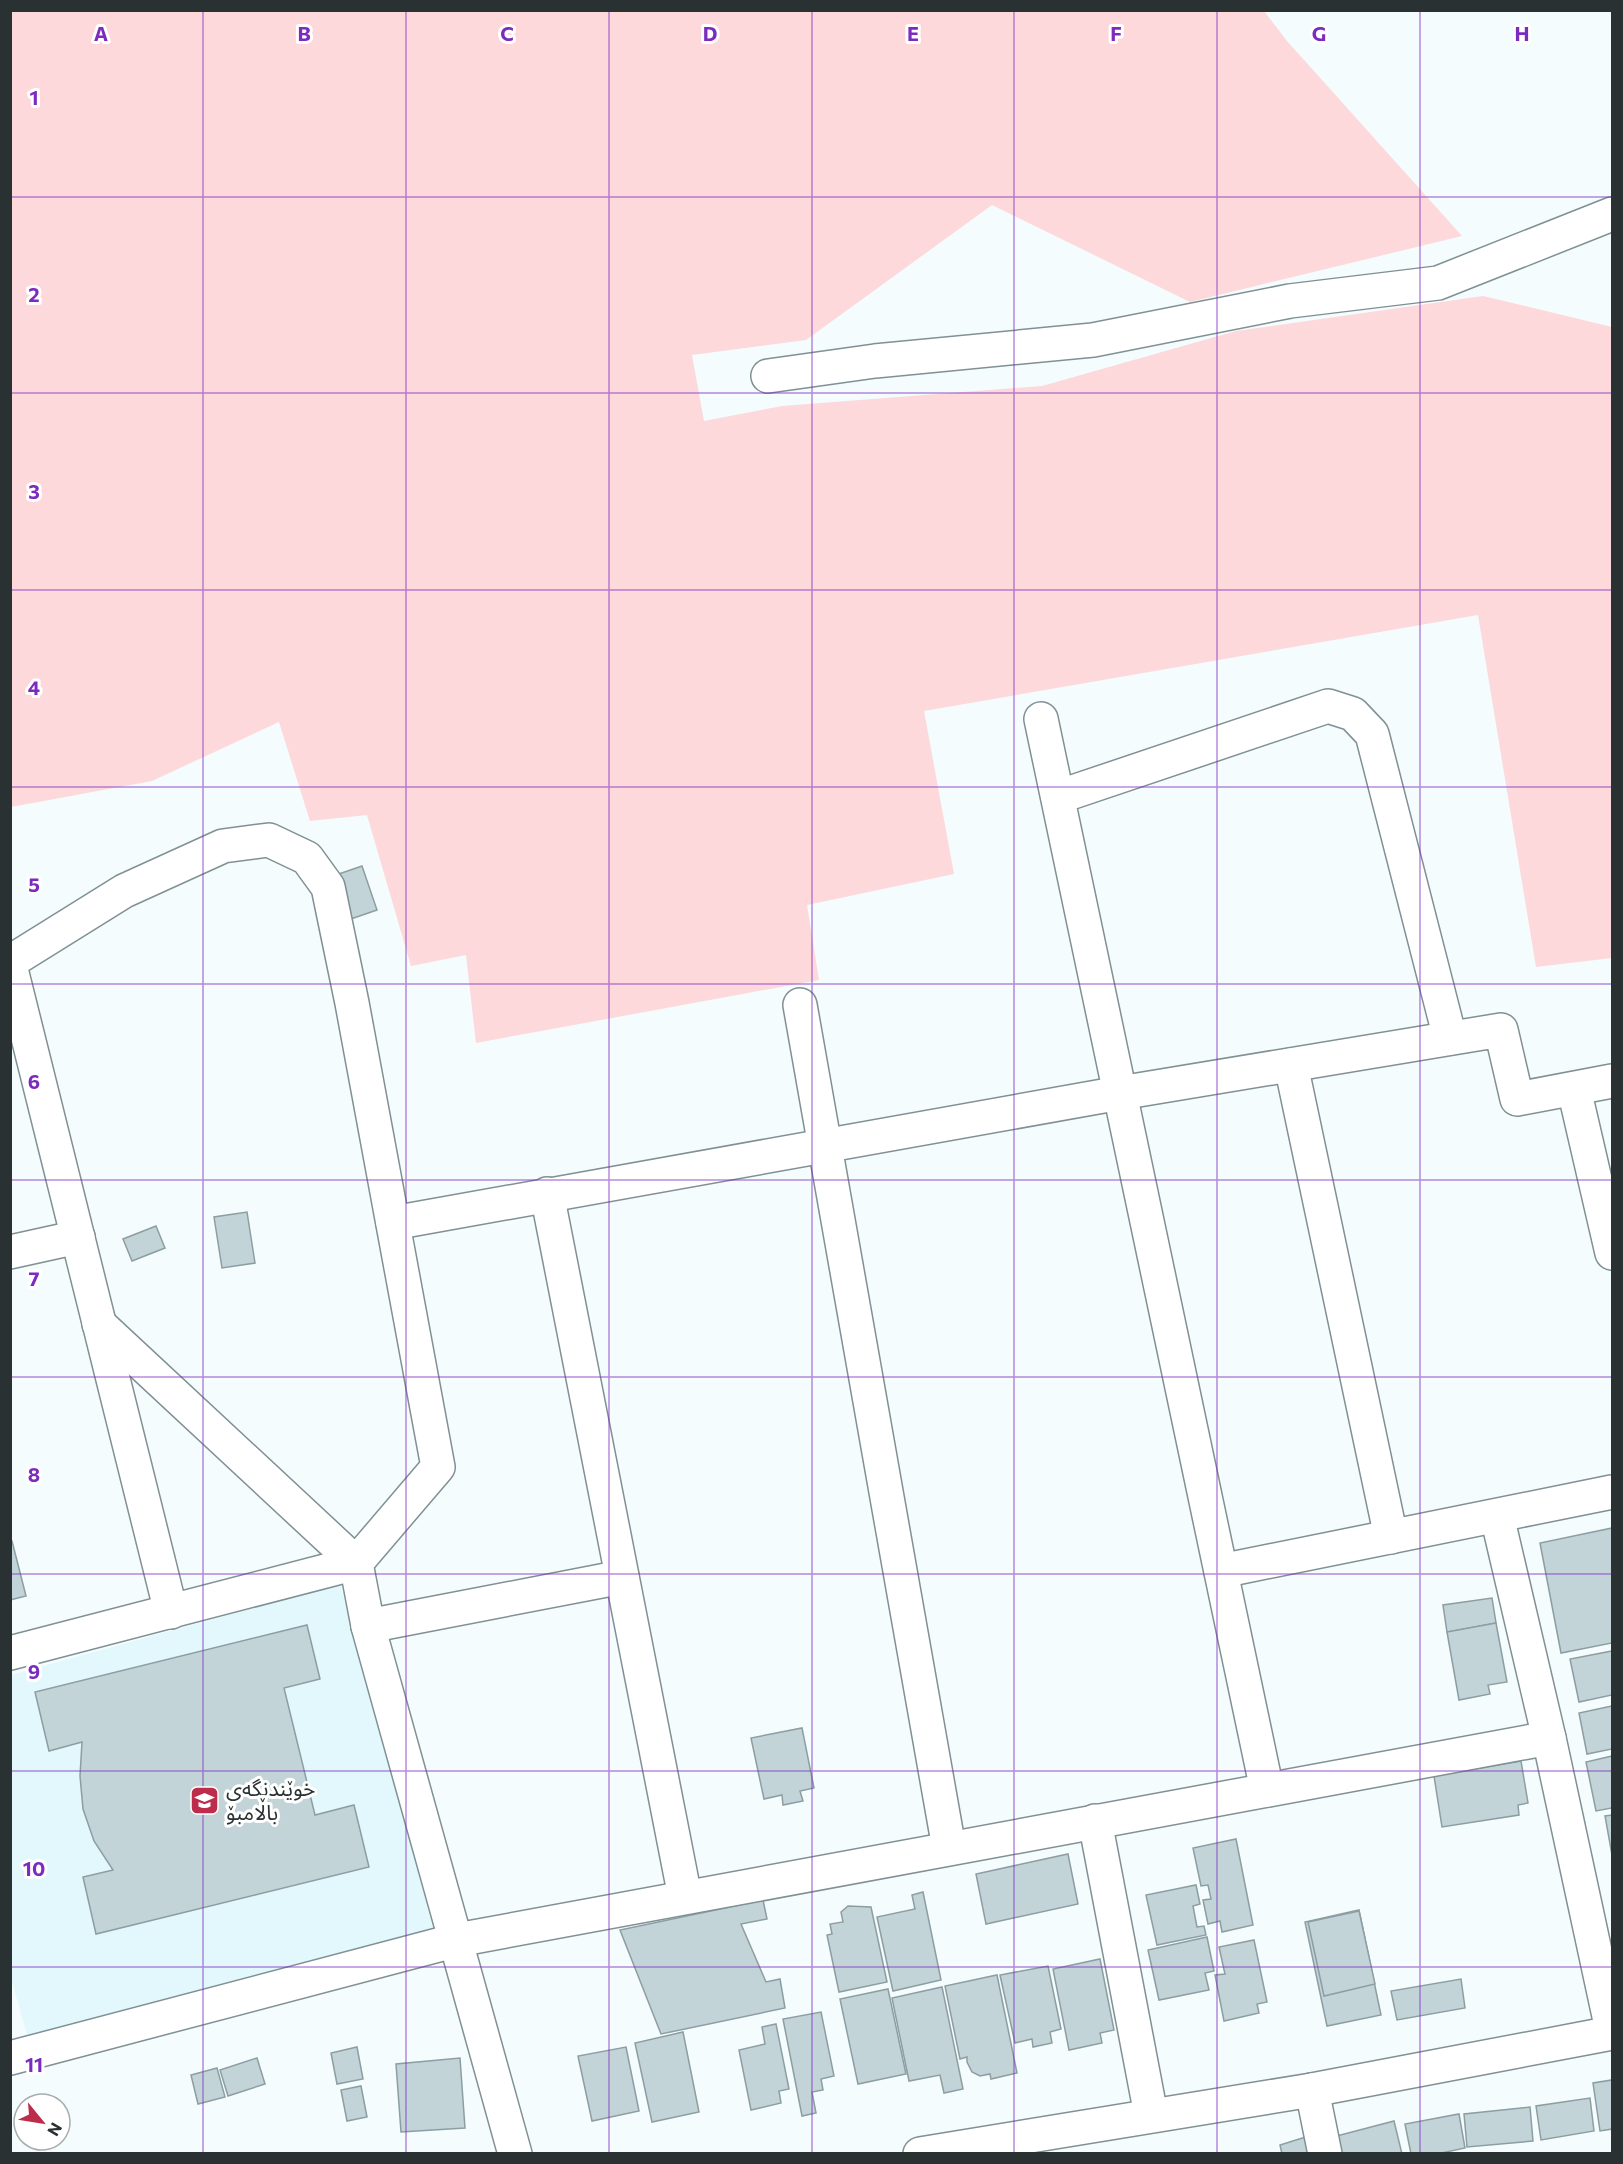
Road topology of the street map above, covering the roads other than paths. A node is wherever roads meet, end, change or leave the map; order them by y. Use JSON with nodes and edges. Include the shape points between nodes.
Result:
{"nodes":[{"id":1,"x":1612,"y":214,"type":"edge"},
{"id":2,"x":768,"y":376,"type":"dead end"},
{"id":3,"x":1041,"y":719,"type":"dead end"},
{"id":4,"x":1058,"y":797,"type":"junction"},
{"id":5,"x":10,"y":964,"type":"edge"},
{"id":6,"x":800,"y":1005,"type":"dead end"},
{"id":7,"x":1450,"y":1038,"type":"junction"},
{"id":8,"x":1291,"y":1065,"type":"junction"},
{"id":9,"x":1612,"y":1081,"type":"edge"},
{"id":10,"x":1574,"y":1089,"type":"junction"},
{"id":11,"x":1120,"y":1093,"type":"junction"},
{"id":12,"x":825,"y":1145,"type":"junction"},
{"id":13,"x":547,"y":1194,"type":"junction"},
{"id":14,"x":393,"y":1223,"type":"junction"},
{"id":15,"x":78,"y":1237,"type":"junction"},
{"id":16,"x":10,"y":1252,"type":"edge"},
{"id":17,"x":1612,"y":1253,"type":"edge"},
{"id":18,"x":99,"y":1324,"type":"junction"},
{"id":19,"x":1612,"y":1492,"type":"edge"},
{"id":20,"x":1497,"y":1516,"type":"junction"},
{"id":21,"x":1391,"y":1537,"type":"junction"},
{"id":22,"x":356,"y":1563,"type":"junction"},
{"id":23,"x":1221,"y":1571,"type":"junction"},
{"id":24,"x":622,"y":1577,"type":"junction"},
{"id":25,"x":171,"y":1612,"type":"junction"},
{"id":26,"x":368,"y":1626,"type":"junction"},
{"id":27,"x":10,"y":1653,"type":"edge"},
{"id":28,"x":1549,"y":1738,"type":"junction"},
{"id":29,"x":1267,"y":1790,"type":"junction"},
{"id":30,"x":1095,"y":1821,"type":"junction"},
{"id":31,"x":950,"y":1848,"type":"junction"},
{"id":32,"x":685,"y":1897,"type":"junction"},
{"id":33,"x":457,"y":1940,"type":"junction"},
{"id":34,"x":1612,"y":2031,"type":"edge"},
{"id":35,"x":10,"y":2058,"type":"edge"},
{"id":36,"x":1312,"y":2090,"type":"junction"},
{"id":37,"x":1151,"y":2115,"type":"junction"},
{"id":38,"x":1054,"y":2142,"type":"edge"},
{"id":39,"x":515,"y":2154,"type":"edge"},
{"id":40,"x":920,"y":2154,"type":"edge"},
{"id":41,"x":1325,"y":2154,"type":"edge"}],
"edges":[{"from":1,"to":2,"type":"street","via":[[1438,283],[1290,302],[1094,340],[875,361]]},
{"from":3,"to":4,"type":"street"},
{"from":4,"to":7,"type":"street","via":[[1329,706],[1353,714],[1372,734]]},
{"from":4,"to":11,"type":"street"},
{"from":5,"to":14,"type":"street","via":[[124,891],[223,846],[269,840],[307,858],[328,887]]},
{"from":5,"to":15,"type":"street"},
{"from":6,"to":12,"type":"street"},
{"from":7,"to":8,"type":"street"},
{"from":7,"to":10,"type":"street","via":[[1501,1030],[1517,1099]]},
{"from":8,"to":11,"type":"street"},
{"from":8,"to":21,"type":"street"},
{"from":9,"to":10,"type":"street"},
{"from":10,"to":17,"type":"street"},
{"from":11,"to":12,"type":"street"},
{"from":11,"to":23,"type":"street"},
{"from":12,"to":13,"type":"street"},
{"from":12,"to":31,"type":"street"},
{"from":13,"to":14,"type":"street"},
{"from":13,"to":24,"type":"street"},
{"from":14,"to":22,"type":"street","via":[[438,1467]]},
{"from":15,"to":16,"type":"street"},
{"from":15,"to":18,"type":"street"},
{"from":18,"to":22,"type":"street"},
{"from":18,"to":25,"type":"street"},
{"from":19,"to":20,"type":"street"},
{"from":20,"to":21,"type":"street"},
{"from":20,"to":28,"type":"street"},
{"from":21,"to":23,"type":"street"},
{"from":22,"to":25,"type":"street"},
{"from":22,"to":26,"type":"street"},
{"from":23,"to":29,"type":"street"},
{"from":24,"to":26,"type":"street"},
{"from":24,"to":32,"type":"street"},
{"from":25,"to":27,"type":"street"},
{"from":26,"to":33,"type":"street"},
{"from":28,"to":29,"type":"street"},
{"from":28,"to":34,"type":"street"},
{"from":29,"to":30,"type":"street"},
{"from":30,"to":31,"type":"street"},
{"from":30,"to":37,"type":"street"},
{"from":31,"to":32,"type":"street"},
{"from":32,"to":33,"type":"street"},
{"from":33,"to":35,"type":"street"},
{"from":33,"to":39,"type":"street"},
{"from":34,"to":36,"type":"street"},
{"from":36,"to":37,"type":"street"},
{"from":36,"to":41,"type":"street"},
{"from":37,"to":38,"type":"street"},
{"from":38,"to":40,"type":"street"}]}
